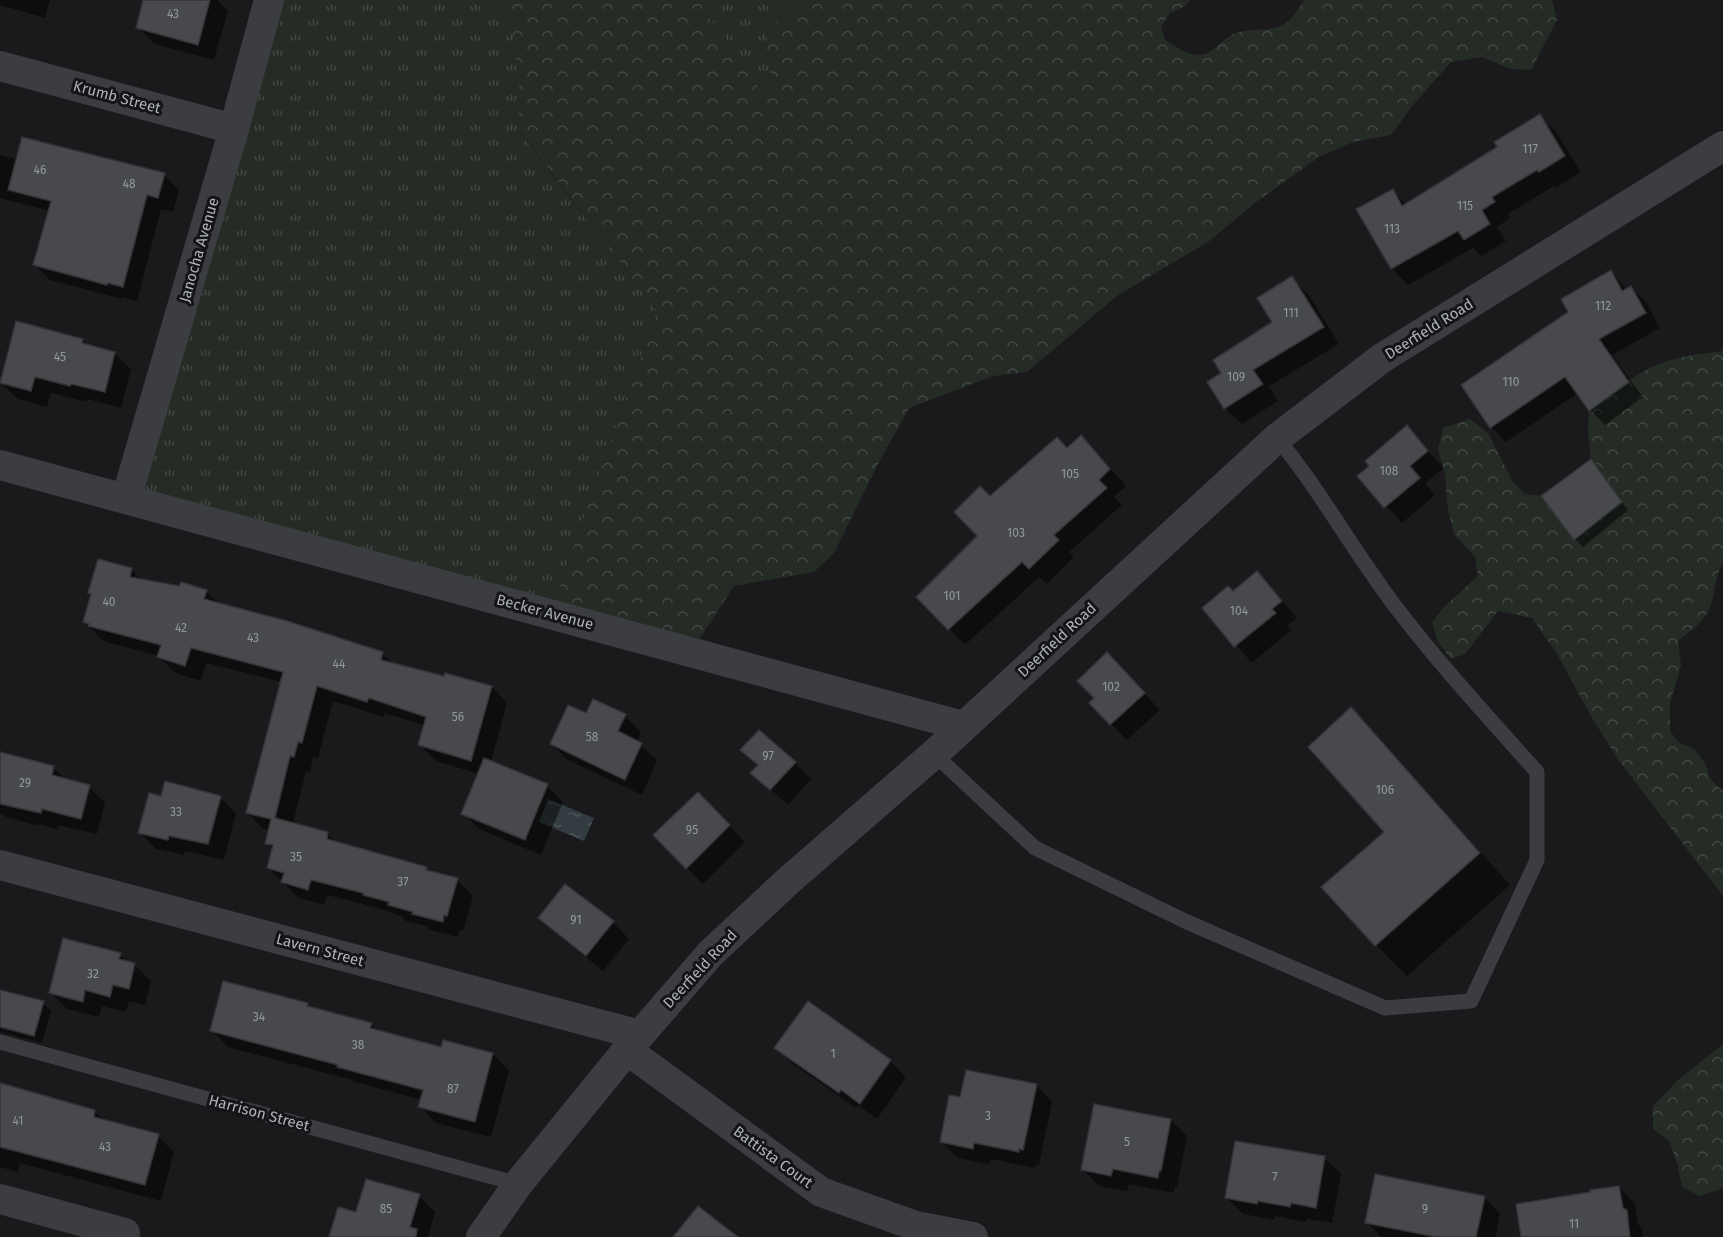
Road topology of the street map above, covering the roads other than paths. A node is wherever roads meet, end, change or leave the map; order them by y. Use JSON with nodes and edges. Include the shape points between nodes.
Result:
{"nodes":[{"id":1,"x":269,"y":0,"type":"edge"},
{"id":2,"x":0,"y":66,"type":"edge"},
{"id":3,"x":234,"y":129,"type":"junction"},
{"id":4,"x":1723,"y":146,"type":"edge"},
{"id":5,"x":1277,"y":438,"type":"junction"},
{"id":6,"x":0,"y":465,"type":"edge"},
{"id":7,"x":126,"y":499,"type":"junction"},
{"id":8,"x":963,"y":726,"type":"junction"},
{"id":9,"x":934,"y":754,"type":"junction"},
{"id":10,"x":0,"y":864,"type":"edge"},
{"id":11,"x":0,"y":1042,"type":"edge"},
{"id":12,"x":634,"y":1042,"type":"junction"},
{"id":13,"x":518,"y":1184,"type":"junction"},
{"id":14,"x":0,"y":1199,"type":"edge"},
{"id":15,"x":125,"y":1233,"type":"dead end"},
{"id":16,"x":481,"y":1237,"type":"edge"},
{"id":17,"x":973,"y":1237,"type":"edge"}],
"edges":[{"from":1,"to":3,"type":"street","name":"Janocha Avenue"},
{"from":2,"to":3,"type":"street","name":"Krumb Street"},
{"from":3,"to":7,"type":"street","name":"Janocha Avenue"},
{"from":4,"to":5,"type":"street","name":"Deerfield Road","via":[[1382,358]]},
{"from":5,"to":8,"type":"street","name":"Deerfield Road"},
{"from":5,"to":9,"type":"lane","via":[[1393,604],[1537,772],[1537,860],[1471,1001],[1385,1008],[1187,922],[1035,848]]},
{"from":6,"to":7,"type":"street","name":"Becker Avenue"},
{"from":7,"to":8,"type":"street","name":"Becker Avenue"},
{"from":8,"to":9,"type":"street","name":"Deerfield Road"},
{"from":9,"to":12,"type":"street","name":"Deerfield Road","via":[[710,954]]},
{"from":10,"to":12,"type":"street","name":"Lavern Street"},
{"from":11,"to":13,"type":"lane","name":"Harrison Street"},
{"from":12,"to":13,"type":"street","name":"Deerfield Road"},
{"from":12,"to":17,"type":"street","name":"Battista Court","via":[[821,1192],[916,1226]]},
{"from":13,"to":16,"type":"street","name":"Deerfield Road"},
{"from":14,"to":15,"type":"street"}]}
